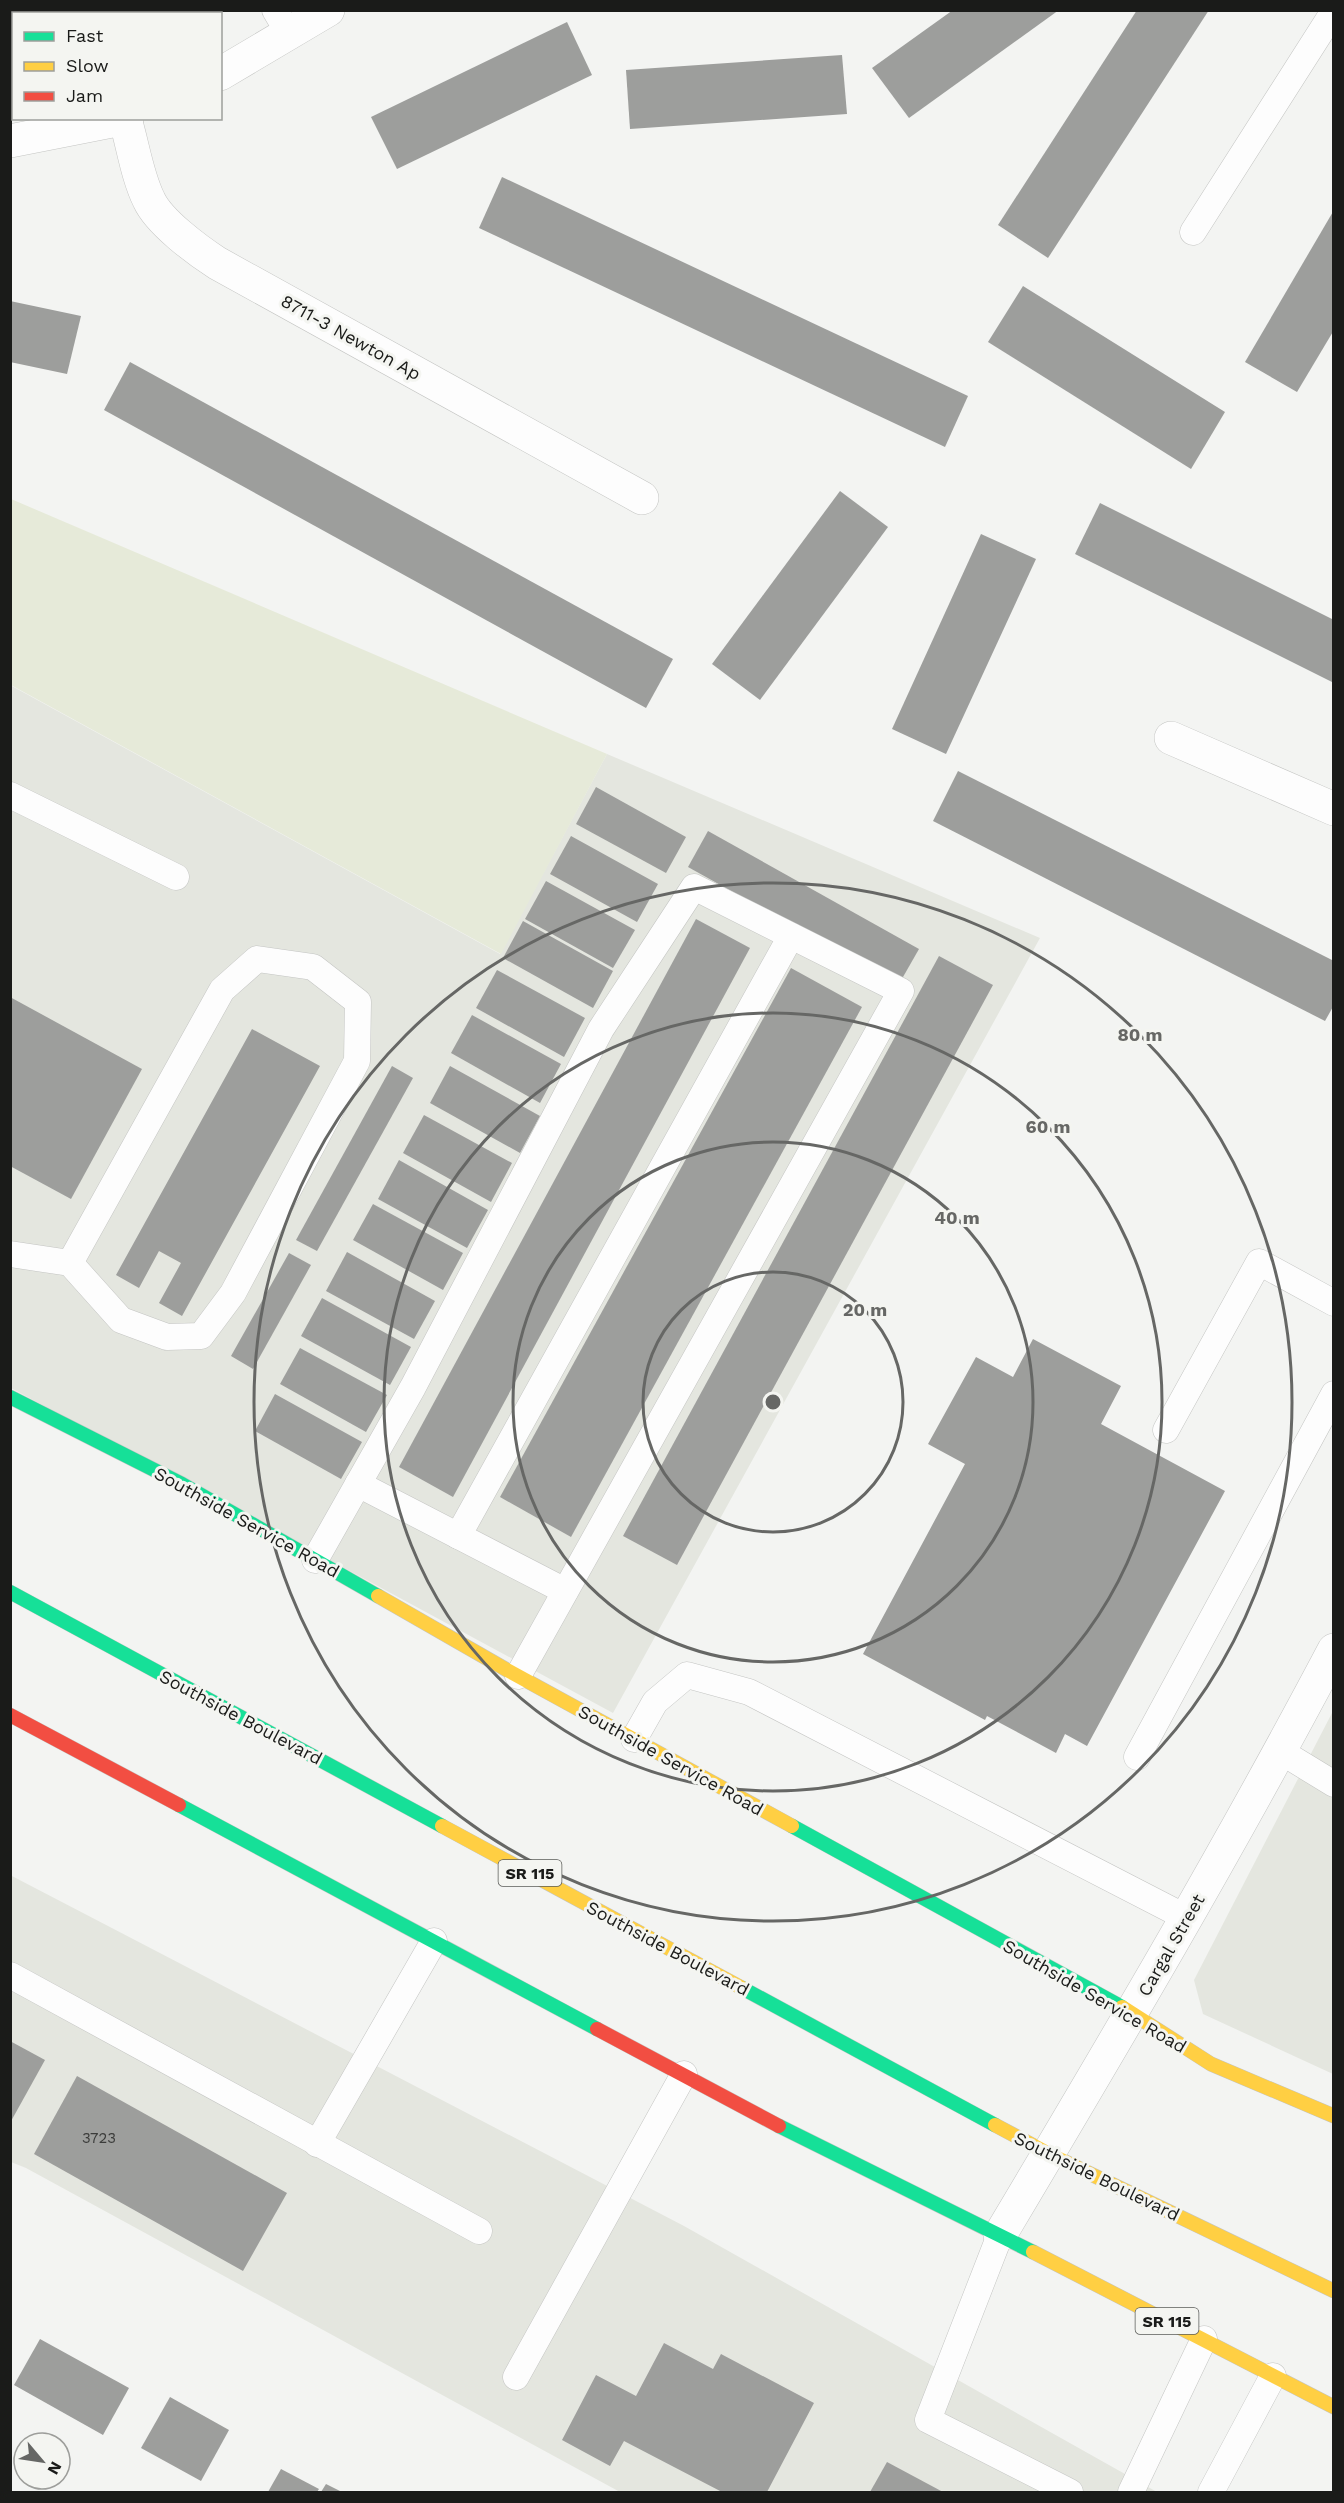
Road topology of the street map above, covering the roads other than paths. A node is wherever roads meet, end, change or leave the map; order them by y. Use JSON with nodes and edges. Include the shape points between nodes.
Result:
{"nodes":[{"id":1,"x":328,"y":10,"type":"edge"},
{"id":2,"x":1334,"y":12,"type":"edge"},
{"id":3,"x":282,"y":22,"type":"edge"},
{"id":4,"x":222,"y":72,"type":"edge"},
{"id":5,"x":121,"y":120,"type":"edge"},
{"id":6,"x":126,"y":120,"type":"edge"},
{"id":7,"x":10,"y":141,"type":"edge"},
{"id":8,"x":1193,"y":232,"type":"dead end"},
{"id":9,"x":642,"y":498,"type":"dead end"},
{"id":10,"x":1171,"y":738,"type":"dead end"},
{"id":11,"x":10,"y":795,"type":"edge"},
{"id":12,"x":1334,"y":809,"type":"edge"},
{"id":13,"x":176,"y":877,"type":"dead end"},
{"id":14,"x":791,"y":936,"type":"junction"},
{"id":15,"x":10,"y":1254,"type":"edge"},
{"id":16,"x":70,"y":1263,"type":"junction"},
{"id":17,"x":1334,"y":1302,"type":"edge"},
{"id":18,"x":1334,"y":1394,"type":"edge"},
{"id":19,"x":10,"y":1397,"type":"edge"},
{"id":20,"x":1166,"y":1430,"type":"dead end"},
{"id":21,"x":358,"y":1484,"type":"junction"},
{"id":22,"x":459,"y":1536,"type":"junction"},
{"id":23,"x":315,"y":1560,"type":"junction"},
{"id":24,"x":565,"y":1591,"type":"junction"},
{"id":25,"x":10,"y":1592,"type":"edge"},
{"id":26,"x":1334,"y":1650,"type":"edge"},
{"id":27,"x":518,"y":1676,"type":"junction"},
{"id":28,"x":10,"y":1715,"type":"edge"},
{"id":29,"x":634,"y":1739,"type":"junction"},
{"id":30,"x":1280,"y":1751,"type":"junction"},
{"id":31,"x":1137,"y":1757,"type":"dead end"},
{"id":32,"x":1334,"y":1784,"type":"edge"},
{"id":33,"x":1187,"y":1918,"type":"junction"},
{"id":34,"x":434,"y":1941,"type":"junction"},
{"id":35,"x":10,"y":1976,"type":"edge"},
{"id":36,"x":1133,"y":2013,"type":"junction"},
{"id":37,"x":684,"y":2074,"type":"junction"},
{"id":38,"x":1334,"y":2116,"type":"edge"},
{"id":39,"x":317,"y":2144,"type":"junction"},
{"id":40,"x":1049,"y":2154,"type":"junction"},
{"id":41,"x":479,"y":2231,"type":"dead end"},
{"id":42,"x":1000,"y":2235,"type":"junction"},
{"id":43,"x":1334,"y":2290,"type":"edge"},
{"id":44,"x":1203,"y":2339,"type":"junction"},
{"id":45,"x":1273,"y":2376,"type":"junction"},
{"id":46,"x":516,"y":2377,"type":"dead end"},
{"id":47,"x":1334,"y":2407,"type":"edge"},
{"id":48,"x":1070,"y":2493,"type":"edge"},
{"id":49,"x":1131,"y":2493,"type":"edge"},
{"id":50,"x":1211,"y":2493,"type":"edge"}],
"edges":[{"from":1,"to":3,"type":"street"},
{"from":2,"to":8,"type":"lane"},
{"from":3,"to":4,"type":"street"},
{"from":5,"to":7,"type":"street"},
{"from":6,"to":9,"type":"street","name":"8711-3 Newton Ap","via":[[149,202],[192,246]]},
{"from":10,"to":12,"type":"street"},
{"from":11,"to":13,"type":"lane"},
{"from":14,"to":21,"type":"lane","via":[[694,887],[601,1029]]},
{"from":14,"to":22,"type":"lane"},
{"from":14,"to":24,"type":"lane","via":[[901,991]]},
{"from":15,"to":16,"type":"lane"},
{"from":16,"to":16,"type":"lane","via":[[222,990],[257,959],[313,967],[358,1002],[357,1061],[233,1293],[201,1336],[167,1337],[121,1320]]},
{"from":17,"to":20,"type":"lane","via":[[1259,1262]]},
{"from":18,"to":31,"type":"lane"},
{"from":19,"to":23,"type":"main road","name":"Southside Service Road","via":[[182,1484]]},
{"from":21,"to":22,"type":"lane"},
{"from":21,"to":23,"type":"lane"},
{"from":22,"to":24,"type":"lane"},
{"from":23,"to":27,"type":"main road","name":"Southside Service Road"},
{"from":24,"to":27,"type":"lane"},
{"from":25,"to":40,"type":"main road","name":"Southside Boulevard","number":"SR 115"},
{"from":26,"to":30,"type":"street","name":"Cargal Street"},
{"from":27,"to":29,"type":"main road","name":"Southside Service Road"},
{"from":28,"to":34,"type":"main road","number":"SR 115"},
{"from":29,"to":33,"type":"lane","via":[[655,1702],[687,1675],[750,1692]]},
{"from":29,"to":36,"type":"main road","name":"Southside Service Road"},
{"from":30,"to":32,"type":"lane"},
{"from":30,"to":33,"type":"street","name":"Cargal Street"},
{"from":33,"to":36,"type":"street","name":"Cargal Street"},
{"from":34,"to":37,"type":"main road","number":"SR 115"},
{"from":34,"to":39,"type":"lane"},
{"from":35,"to":39,"type":"lane"},
{"from":36,"to":38,"type":"main road","name":"Southside Service Road","via":[[1211,2064]]},
{"from":36,"to":40,"type":"street","name":"Cargal Street"},
{"from":37,"to":42,"type":"main road","number":"SR 115","via":[[823,2149]]},
{"from":37,"to":46,"type":"lane"},
{"from":39,"to":41,"type":"lane"},
{"from":40,"to":42,"type":"street","name":"Cargal Street"},
{"from":40,"to":43,"type":"main road","name":"Southside Boulevard","number":"SR 115"},
{"from":42,"to":44,"type":"main road","number":"SR 115"},
{"from":42,"to":48,"type":"lane","via":[[928,2420]]},
{"from":44,"to":45,"type":"main road","number":"SR 115"},
{"from":44,"to":49,"type":"lane"},
{"from":45,"to":47,"type":"main road","number":"SR 115"},
{"from":45,"to":50,"type":"lane"}]}
